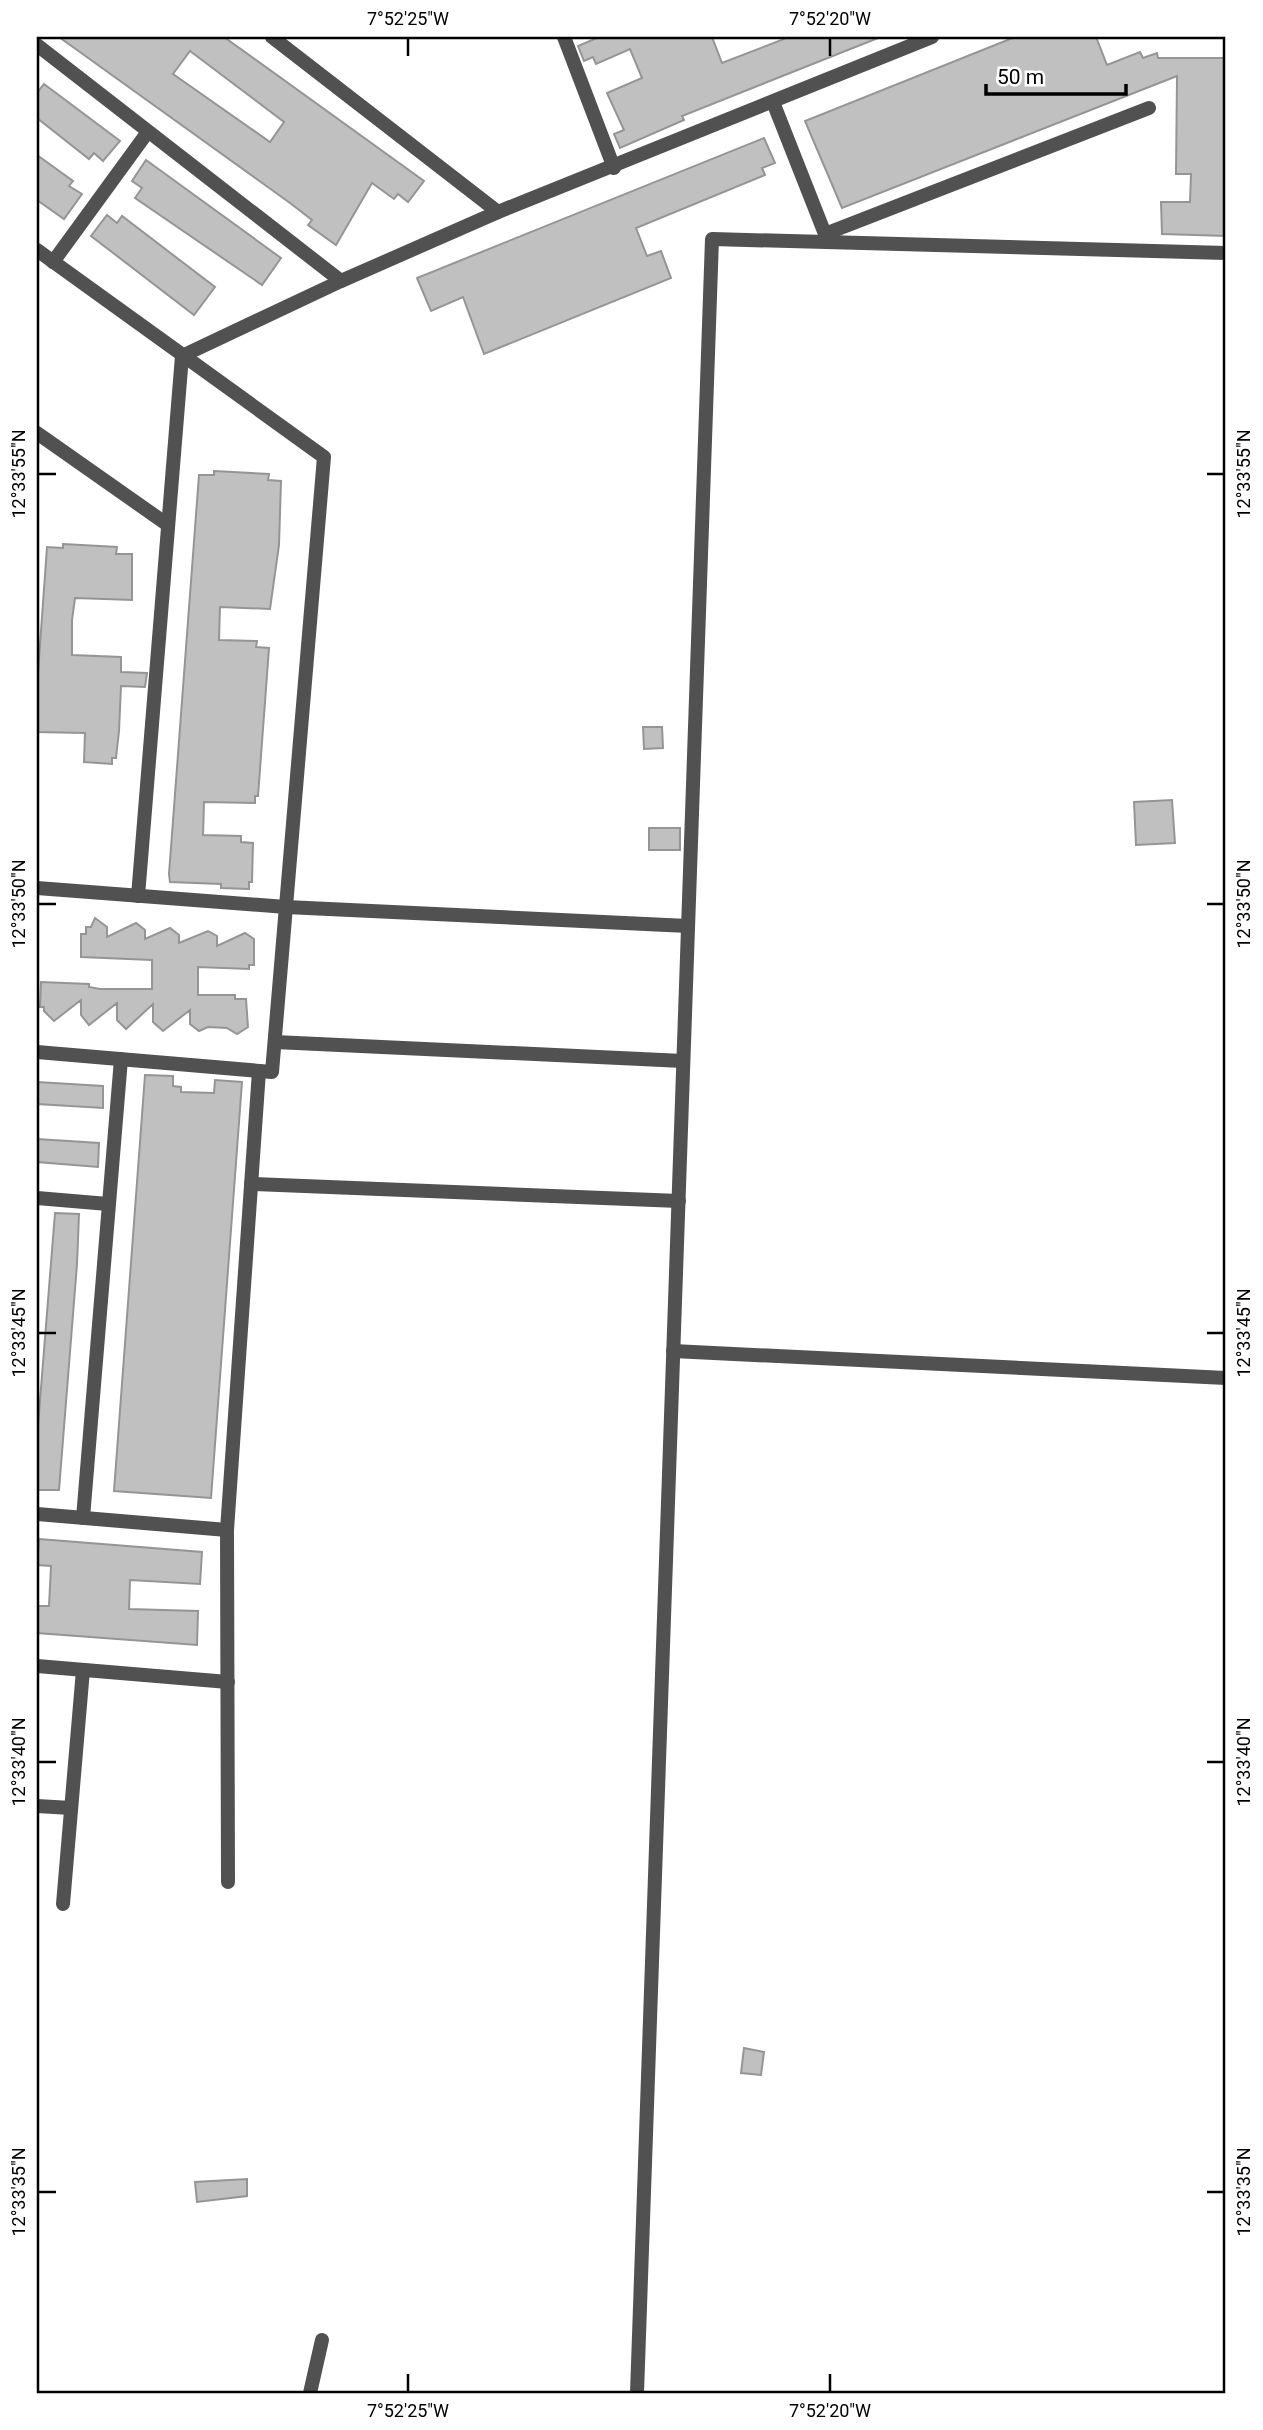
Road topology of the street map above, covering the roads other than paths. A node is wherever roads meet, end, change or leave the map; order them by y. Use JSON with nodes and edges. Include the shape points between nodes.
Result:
{"nodes":[{"id":1,"x":272,"y":37,"type":"edge"},
{"id":2,"x":564,"y":37,"type":"edge"},
{"id":3,"x":932,"y":37,"type":"edge"},
{"id":4,"x":37,"y":45,"type":"edge"},
{"id":5,"x":773,"y":102,"type":"junction"},
{"id":6,"x":1149,"y":108,"type":"dead end"},
{"id":7,"x":147,"y":133,"type":"junction"},
{"id":8,"x":614,"y":168,"type":"junction"},
{"id":9,"x":498,"y":212,"type":"junction"},
{"id":10,"x":37,"y":250,"type":"edge"},
{"id":11,"x":1226,"y":253,"type":"edge"},
{"id":12,"x":53,"y":262,"type":"junction"},
{"id":13,"x":341,"y":281,"type":"junction"},
{"id":14,"x":182,"y":356,"type":"junction"},
{"id":15,"x":37,"y":433,"type":"edge"},
{"id":16,"x":168,"y":525,"type":"junction"},
{"id":17,"x":37,"y":888,"type":"edge"},
{"id":18,"x":138,"y":896,"type":"junction"},
{"id":19,"x":286,"y":907,"type":"junction"},
{"id":20,"x":688,"y":926,"type":"junction"},
{"id":21,"x":275,"y":1042,"type":"junction"},
{"id":22,"x":37,"y":1052,"type":"edge"},
{"id":23,"x":121,"y":1059,"type":"junction"},
{"id":24,"x":683,"y":1061,"type":"junction"},
{"id":25,"x":259,"y":1071,"type":"junction"},
{"id":26,"x":251,"y":1184,"type":"junction"},
{"id":27,"x":37,"y":1198,"type":"edge"},
{"id":28,"x":678,"y":1201,"type":"junction"},
{"id":29,"x":108,"y":1204,"type":"junction"},
{"id":30,"x":673,"y":1351,"type":"junction"},
{"id":31,"x":1226,"y":1378,"type":"edge"},
{"id":32,"x":37,"y":1514,"type":"edge"},
{"id":33,"x":83,"y":1518,"type":"junction"},
{"id":34,"x":227,"y":1530,"type":"junction"},
{"id":35,"x":37,"y":1666,"type":"edge"},
{"id":36,"x":83,"y":1670,"type":"junction"},
{"id":37,"x":228,"y":1682,"type":"junction"},
{"id":38,"x":37,"y":1806,"type":"edge"},
{"id":39,"x":71,"y":1808,"type":"junction"},
{"id":40,"x":228,"y":1882,"type":"dead end"},
{"id":41,"x":63,"y":1904,"type":"dead end"},
{"id":42,"x":322,"y":2340,"type":"dead end"},
{"id":43,"x":310,"y":2393,"type":"edge"},
{"id":44,"x":637,"y":2393,"type":"edge"}],
"edges":[{"from":1,"to":9,"type":"street"},
{"from":2,"to":8,"type":"street"},
{"from":3,"to":5,"type":"street"},
{"from":4,"to":7,"type":"street"},
{"from":5,"to":6,"type":"street","via":[[825,234]]},
{"from":5,"to":8,"type":"street"},
{"from":7,"to":12,"type":"street"},
{"from":7,"to":13,"type":"street"},
{"from":8,"to":9,"type":"street"},
{"from":9,"to":13,"type":"street"},
{"from":10,"to":12,"type":"street"},
{"from":11,"to":20,"type":"street","via":[[712,239]]},
{"from":12,"to":14,"type":"street"},
{"from":13,"to":14,"type":"street"},
{"from":14,"to":16,"type":"street"},
{"from":14,"to":19,"type":"street","via":[[324,457]]},
{"from":15,"to":16,"type":"street"},
{"from":16,"to":18,"type":"street"},
{"from":17,"to":18,"type":"street"},
{"from":18,"to":19,"type":"street"},
{"from":19,"to":20,"type":"street"},
{"from":19,"to":21,"type":"street"},
{"from":20,"to":24,"type":"street"},
{"from":21,"to":24,"type":"street"},
{"from":21,"to":25,"type":"street","via":[[272,1072]]},
{"from":22,"to":23,"type":"street"},
{"from":23,"to":25,"type":"street"},
{"from":23,"to":29,"type":"street"},
{"from":24,"to":28,"type":"street"},
{"from":25,"to":26,"type":"street"},
{"from":26,"to":28,"type":"street"},
{"from":26,"to":34,"type":"street"},
{"from":27,"to":29,"type":"street"},
{"from":28,"to":30,"type":"street"},
{"from":29,"to":33,"type":"street"},
{"from":30,"to":31,"type":"street"},
{"from":30,"to":44,"type":"street"},
{"from":32,"to":33,"type":"street"},
{"from":33,"to":34,"type":"street"},
{"from":34,"to":37,"type":"street"},
{"from":35,"to":36,"type":"street"},
{"from":36,"to":37,"type":"street"},
{"from":36,"to":39,"type":"street"},
{"from":37,"to":40,"type":"street"},
{"from":38,"to":39,"type":"street"},
{"from":39,"to":41,"type":"street"},
{"from":42,"to":43,"type":"street"}]}
